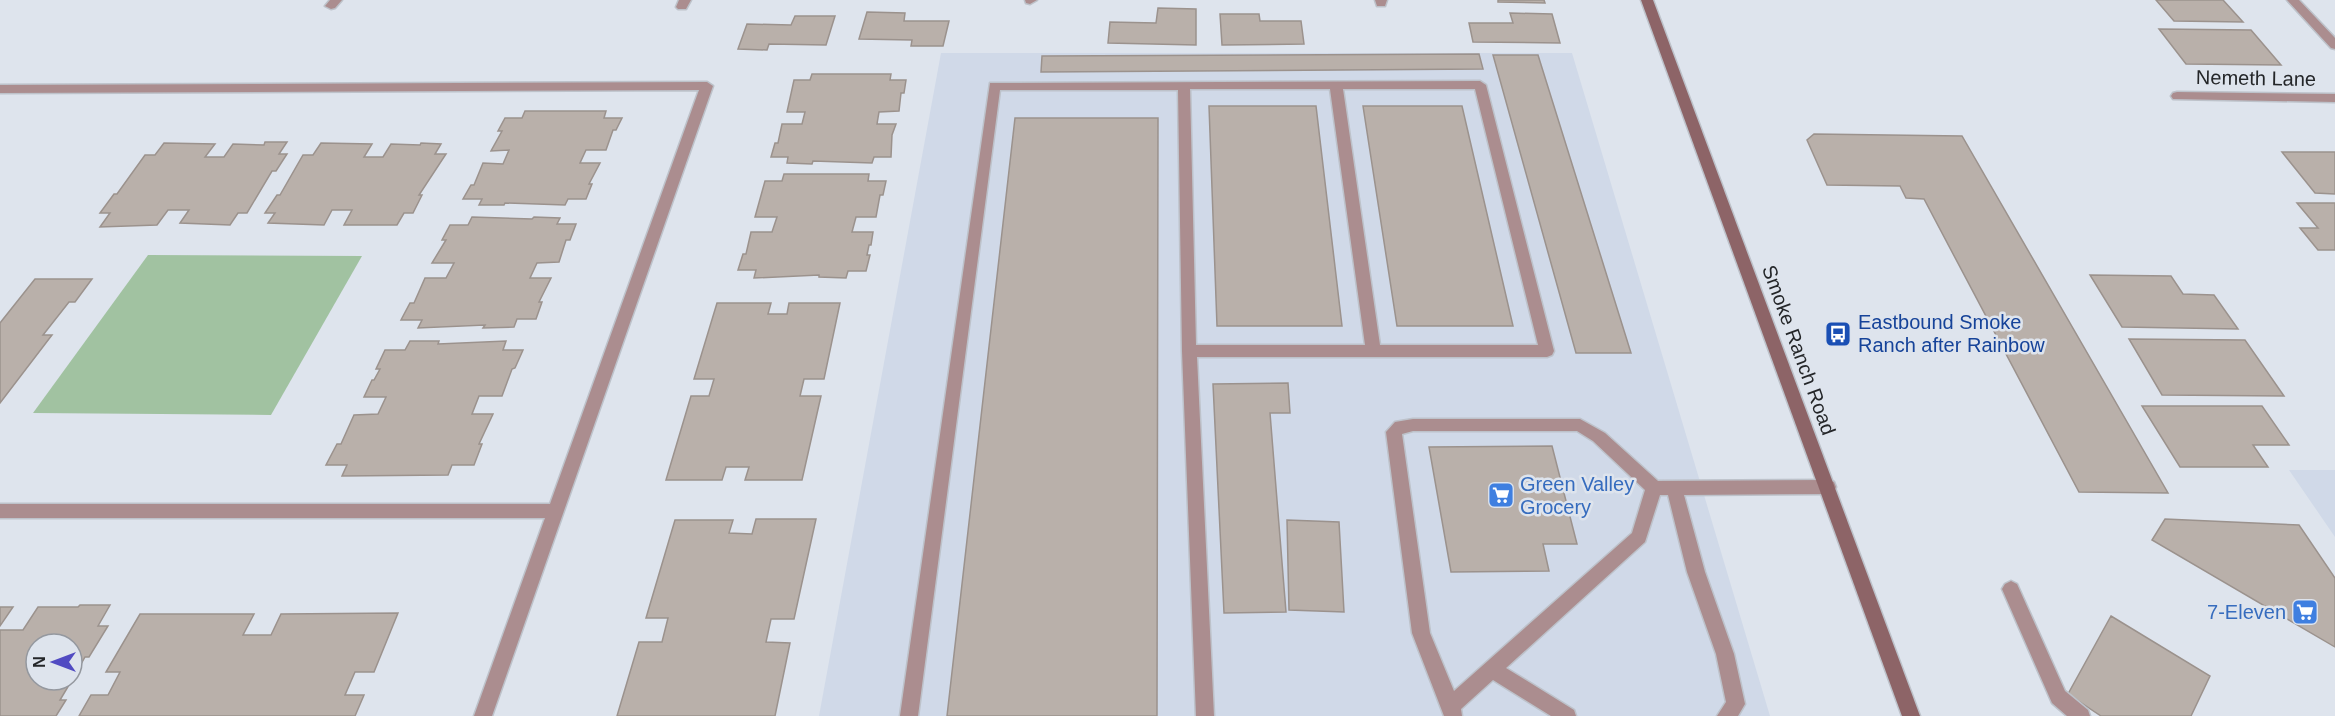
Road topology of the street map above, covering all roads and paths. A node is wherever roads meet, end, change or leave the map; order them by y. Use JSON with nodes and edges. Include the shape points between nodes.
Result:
{"nodes":[{"id":1,"x":1647,"y":0,"type":"edge"},
{"id":2,"x":2293,"y":0,"type":"edge"},
{"id":3,"x":2335,"y":45,"type":"edge"},
{"id":4,"x":1184,"y":86,"type":"junction"},
{"id":5,"x":1336,"y":86,"type":"junction"},
{"id":6,"x":0,"y":89,"type":"edge"},
{"id":7,"x":2177,"y":96,"type":"dead end"},
{"id":8,"x":2335,"y":98,"type":"edge"},
{"id":9,"x":1189,"y":351,"type":"junction"},
{"id":10,"x":1373,"y":351,"type":"junction"},
{"id":11,"x":1654,"y":488,"type":"junction"},
{"id":12,"x":1674,"y":488,"type":"junction"},
{"id":13,"x":1828,"y":488,"type":"junction"},
{"id":14,"x":0,"y":511,"type":"edge"},
{"id":15,"x":555,"y":511,"type":"junction"},
{"id":16,"x":2011,"y":589,"type":"dead end"},
{"id":17,"x":1492,"y":669,"type":"junction"},
{"id":18,"x":1452,"y":711,"type":"edge"},
{"id":19,"x":483,"y":716,"type":"edge"},
{"id":20,"x":909,"y":716,"type":"edge"},
{"id":21,"x":1205,"y":716,"type":"edge"},
{"id":22,"x":1567,"y":716,"type":"edge"},
{"id":23,"x":1726,"y":716,"type":"edge"},
{"id":24,"x":1911,"y":716,"type":"edge"},
{"id":25,"x":2081,"y":716,"type":"edge"}],
"edges":[{"from":1,"to":13,"type":"main road","name":"Smoke Ranch Road"},
{"from":2,"to":3,"type":"street"},
{"from":4,"to":5,"type":"street"},
{"from":4,"to":9,"type":"street"},
{"from":4,"to":20,"type":"street","via":[[994,86]]},
{"from":5,"to":10,"type":"street"},
{"from":5,"to":10,"type":"street","via":[[1480,85],[1547,351]]},
{"from":6,"to":15,"type":"street","via":[[707,86]]},
{"from":7,"to":8,"type":"street","name":"Nemeth Lane"},
{"from":9,"to":10,"type":"street"},
{"from":9,"to":21,"type":"street"},
{"from":11,"to":12,"type":"street"},
{"from":11,"to":17,"type":"street","via":[[1639,537]]},
{"from":11,"to":18,"type":"street","via":[[1599,437],[1580,425],[1413,425],[1401,426],[1394,432],[1421,633]]},
{"from":12,"to":13,"type":"street"},
{"from":12,"to":23,"type":"street","via":[[1696,572],[1725,654],[1736,704]]},
{"from":13,"to":24,"type":"main road","name":"Smoke Ranch Road"},
{"from":14,"to":15,"type":"street"},
{"from":15,"to":19,"type":"street"},
{"from":16,"to":25,"type":"street","via":[[2058,697]]},
{"from":17,"to":18,"type":"street"},
{"from":17,"to":22,"type":"street"}]}
